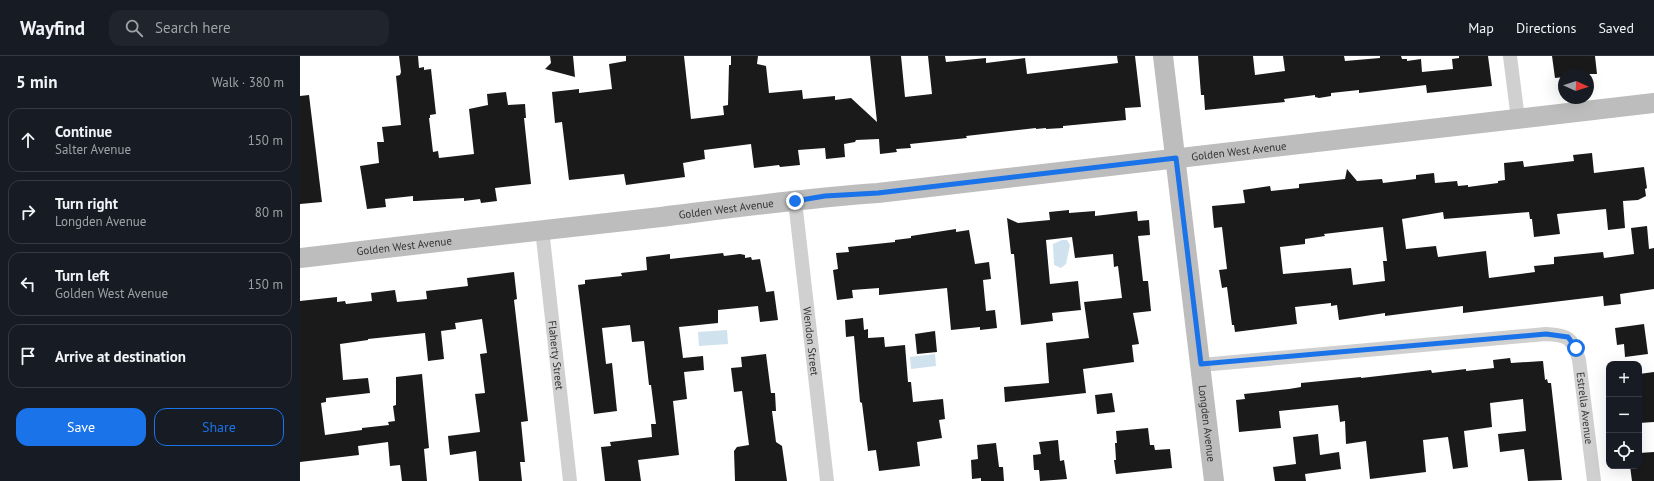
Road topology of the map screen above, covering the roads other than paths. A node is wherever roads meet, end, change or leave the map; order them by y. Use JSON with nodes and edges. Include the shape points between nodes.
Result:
{"nodes":[{"id":1,"x":1164,"y":56,"type":"edge"},
{"id":2,"x":1510,"y":56,"type":"edge"},
{"id":3,"x":1654,"y":103,"type":"edge"},
{"id":4,"x":1518,"y":119,"type":"junction"},
{"id":5,"x":1176,"y":158,"type":"junction"},
{"id":6,"x":795,"y":201,"type":"junction"},
{"id":7,"x":542,"y":229,"type":"junction"},
{"id":8,"x":300,"y":258,"type":"edge"},
{"id":9,"x":1201,"y":364,"type":"junction"},
{"id":10,"x":570,"y":481,"type":"edge"},
{"id":11,"x":827,"y":481,"type":"edge"},
{"id":12,"x":1214,"y":481,"type":"edge"},
{"id":13,"x":1594,"y":481,"type":"edge"}],
"edges":[{"from":1,"to":5,"type":"street","name":"Longden Avenue"},
{"from":2,"to":4,"type":"street"},
{"from":3,"to":4,"type":"street","name":"Golden West Avenue"},
{"from":4,"to":5,"type":"street","name":"Golden West Avenue"},
{"from":5,"to":6,"type":"street","name":"Golden West Avenue"},
{"from":5,"to":9,"type":"street","name":"Longden Avenue"},
{"from":6,"to":7,"type":"street","name":"Golden West Avenue"},
{"from":6,"to":11,"type":"street","name":"Wendon Street"},
{"from":7,"to":8,"type":"street","name":"Golden West Avenue"},
{"from":7,"to":10,"type":"street","name":"Flaherty Street"},
{"from":9,"to":12,"type":"street","name":"Longden Avenue"},
{"from":9,"to":13,"type":"street","name":"Estrella Avenue","via":[[1546,334],[1568,337],[1576,348],[1579,360]]}]}
